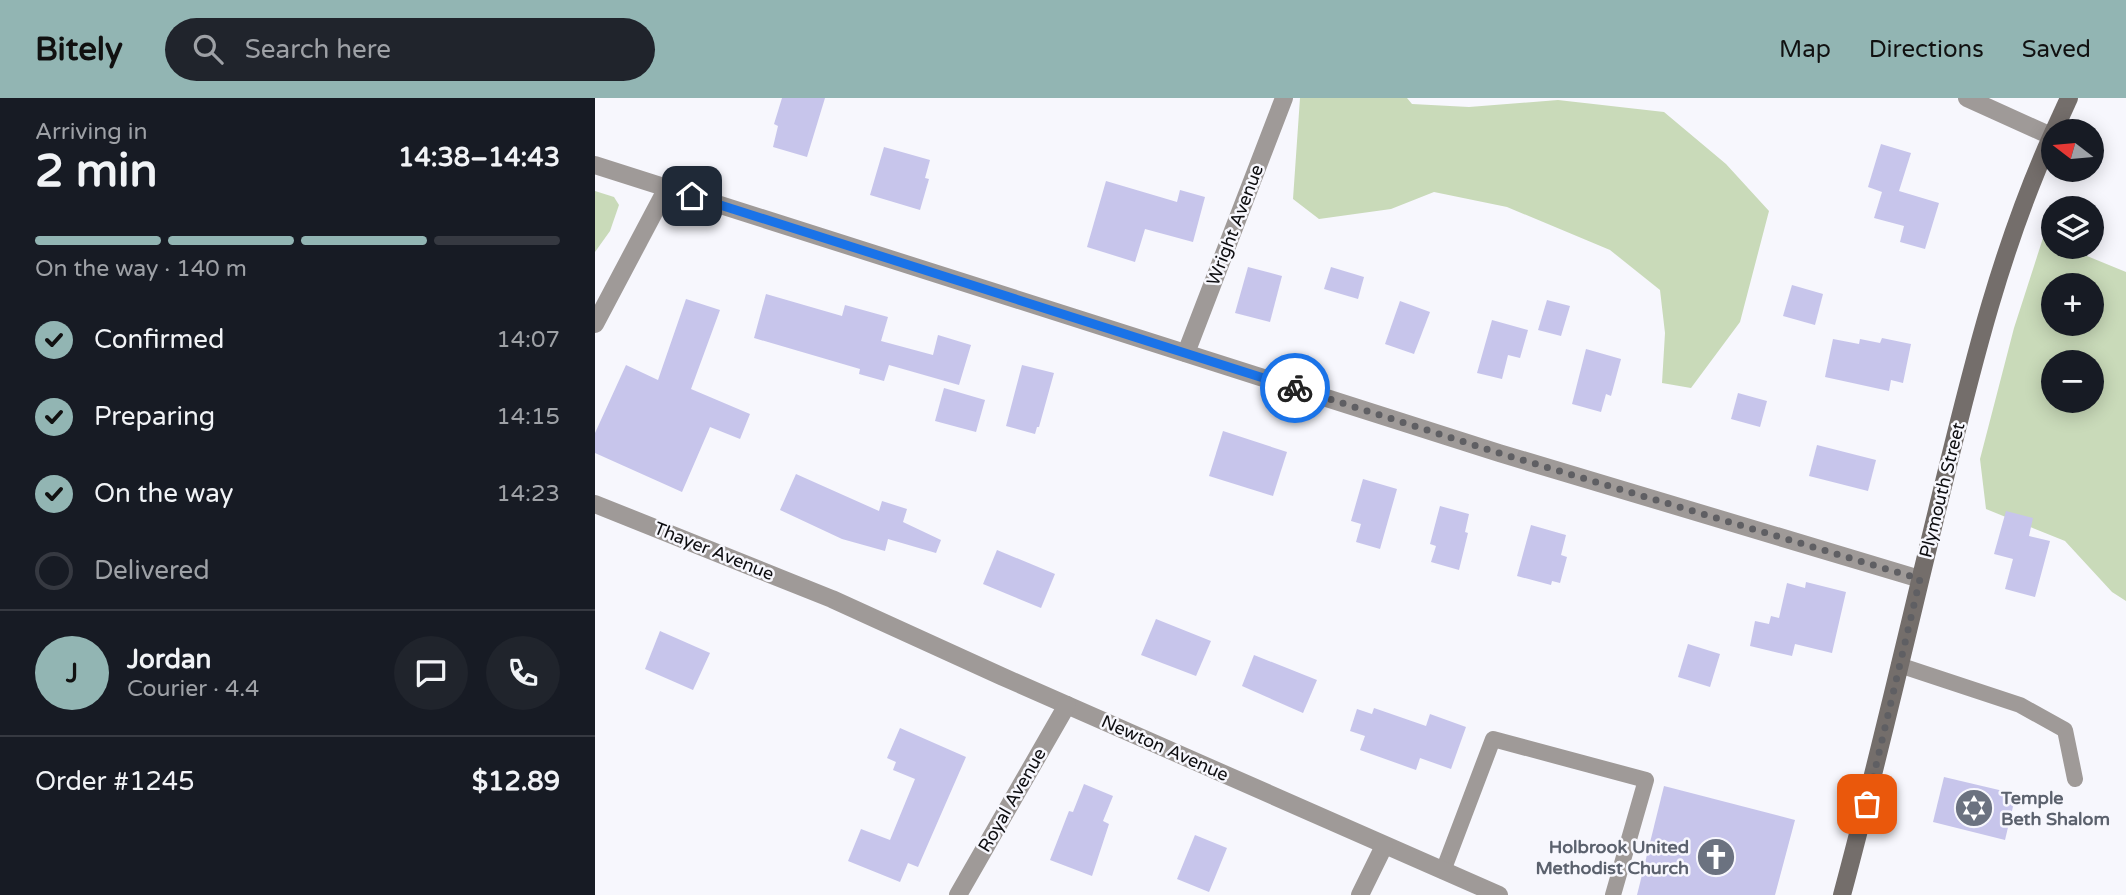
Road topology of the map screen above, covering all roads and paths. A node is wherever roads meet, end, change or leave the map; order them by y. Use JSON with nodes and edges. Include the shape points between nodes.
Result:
{"nodes":[{"id":1,"x":1284,"y":98,"type":"edge"},
{"id":2,"x":1968,"y":98,"type":"edge"},
{"id":3,"x":2069,"y":98,"type":"edge"},
{"id":4,"x":2059,"y":119,"type":"edge"},
{"id":5,"x":2041,"y":128,"type":"edge"},
{"id":6,"x":2041,"y":164,"type":"edge"},
{"id":7,"x":595,"y":165,"type":"edge"},
{"id":8,"x":667,"y":188,"type":"junction"},
{"id":9,"x":595,"y":324,"type":"edge"},
{"id":10,"x":1186,"y":353,"type":"junction"},
{"id":11,"x":595,"y":503,"type":"edge"},
{"id":12,"x":1920,"y":579,"type":"junction"},
{"id":13,"x":832,"y":598,"type":"joint"},
{"id":14,"x":1899,"y":665,"type":"junction"},
{"id":15,"x":1067,"y":705,"type":"junction"},
{"id":16,"x":2075,"y":779,"type":"dead end"},
{"id":17,"x":1384,"y":846,"type":"junction"},
{"id":18,"x":1443,"y":871,"type":"junction"},
{"id":19,"x":958,"y":895,"type":"edge"},
{"id":20,"x":1360,"y":895,"type":"edge"},
{"id":21,"x":1499,"y":895,"type":"edge"},
{"id":22,"x":1613,"y":895,"type":"edge"},
{"id":23,"x":1842,"y":895,"type":"edge"}],
"edges":[{"from":1,"to":10,"type":"street","name":"Wright Avenue"},
{"from":2,"to":5,"type":"street"},
{"from":3,"to":4,"type":"main road","name":"Plymouth Street"},
{"from":6,"to":12,"type":"main road","name":"Plymouth Street","via":[[1996,278]]},
{"from":7,"to":8,"type":"street"},
{"from":8,"to":9,"type":"street"},
{"from":8,"to":10,"type":"street"},
{"from":10,"to":12,"type":"street"},
{"from":11,"to":13,"type":"street","name":"Thayer Avenue"},
{"from":12,"to":14,"type":"main road","name":"Plymouth Street"},
{"from":13,"to":15,"type":"street","name":"Newton Avenue"},
{"from":14,"to":16,"type":"lane","via":[[2020,705],[2065,730]]},
{"from":14,"to":23,"type":"main road","name":"Plymouth Street"},
{"from":15,"to":17,"type":"street","name":"Newton Avenue"},
{"from":15,"to":19,"type":"street","name":"Royal Avenue"},
{"from":17,"to":18,"type":"street","name":"Newton Avenue"},
{"from":17,"to":20,"type":"street"},
{"from":18,"to":21,"type":"street","name":"Newton Avenue"},
{"from":18,"to":22,"type":"lane","via":[[1493,739],[1647,780]]}]}
